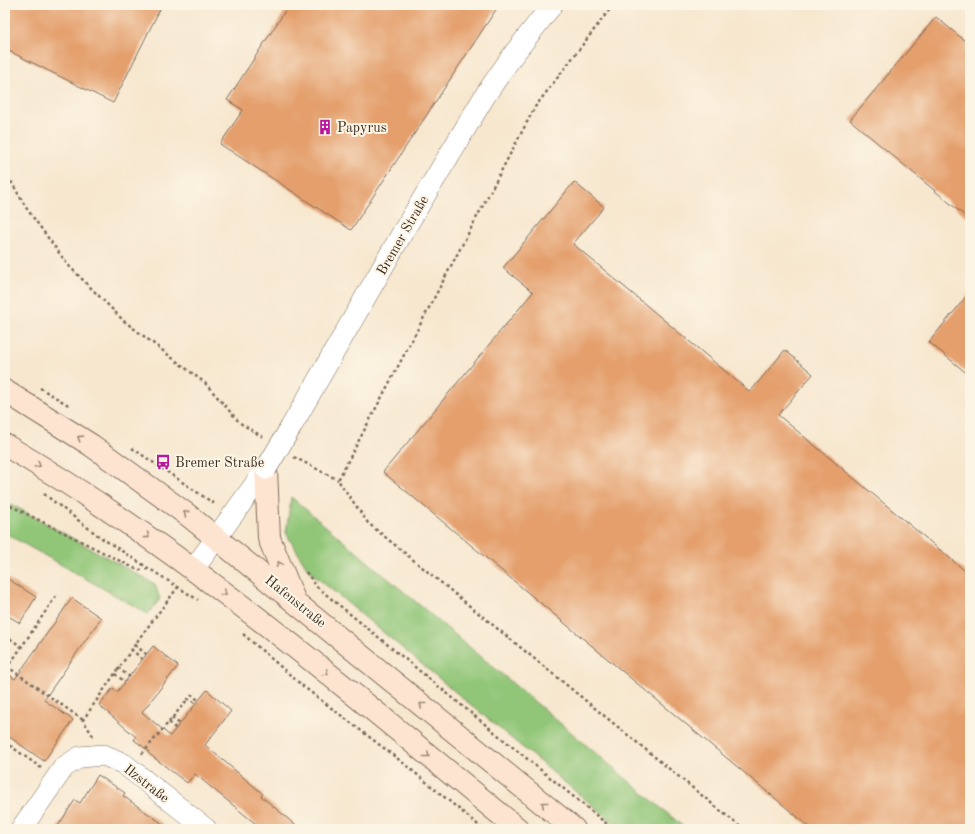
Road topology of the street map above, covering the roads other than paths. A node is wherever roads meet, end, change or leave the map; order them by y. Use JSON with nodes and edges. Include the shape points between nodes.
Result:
{"nodes":[{"id":1,"x":552,"y":5,"type":"edge"},
{"id":2,"x":5,"y":391,"type":"edge"},
{"id":3,"x":5,"y":445,"type":"edge"},
{"id":4,"x":266,"y":469,"type":"junction"},
{"id":5,"x":217,"y":537,"type":"junction"},
{"id":6,"x":193,"y":570,"type":"junction"},
{"id":7,"x":294,"y":600,"type":"junction"},
{"id":8,"x":21,"y":829,"type":"edge"},
{"id":9,"x":206,"y":829,"type":"edge"},
{"id":10,"x":518,"y":829,"type":"edge"},
{"id":11,"x":574,"y":829,"type":"edge"}],
"edges":[{"from":1,"to":4,"type":"street","name":"Bremer Straße","bridge":true,"via":[[486,94]]},
{"from":5,"to":2,"type":"main road","name":"Hafenstraße","one_way":true,"via":[[125,468]]},
{"from":3,"to":6,"type":"main road","one_way":true,"via":[[108,509]]},
{"from":4,"to":5,"type":"street","name":"Bremer Straße"},
{"from":7,"to":4,"type":"main road","one_way":true,"via":[[269,538]]},
{"from":5,"to":6,"type":"street","name":"Bremer Straße"},
{"from":5,"to":7,"type":"main road","name":"Hafenstraße"},
{"from":6,"to":10,"type":"main road","one_way":true,"via":[[288,642]]},
{"from":11,"to":7,"type":"main road","name":"Hafenstraße","one_way":true},
{"from":8,"to":9,"type":"street","name":"Ilzstraße","via":[[64,767],[80,757],[104,755],[130,768]]}]}
